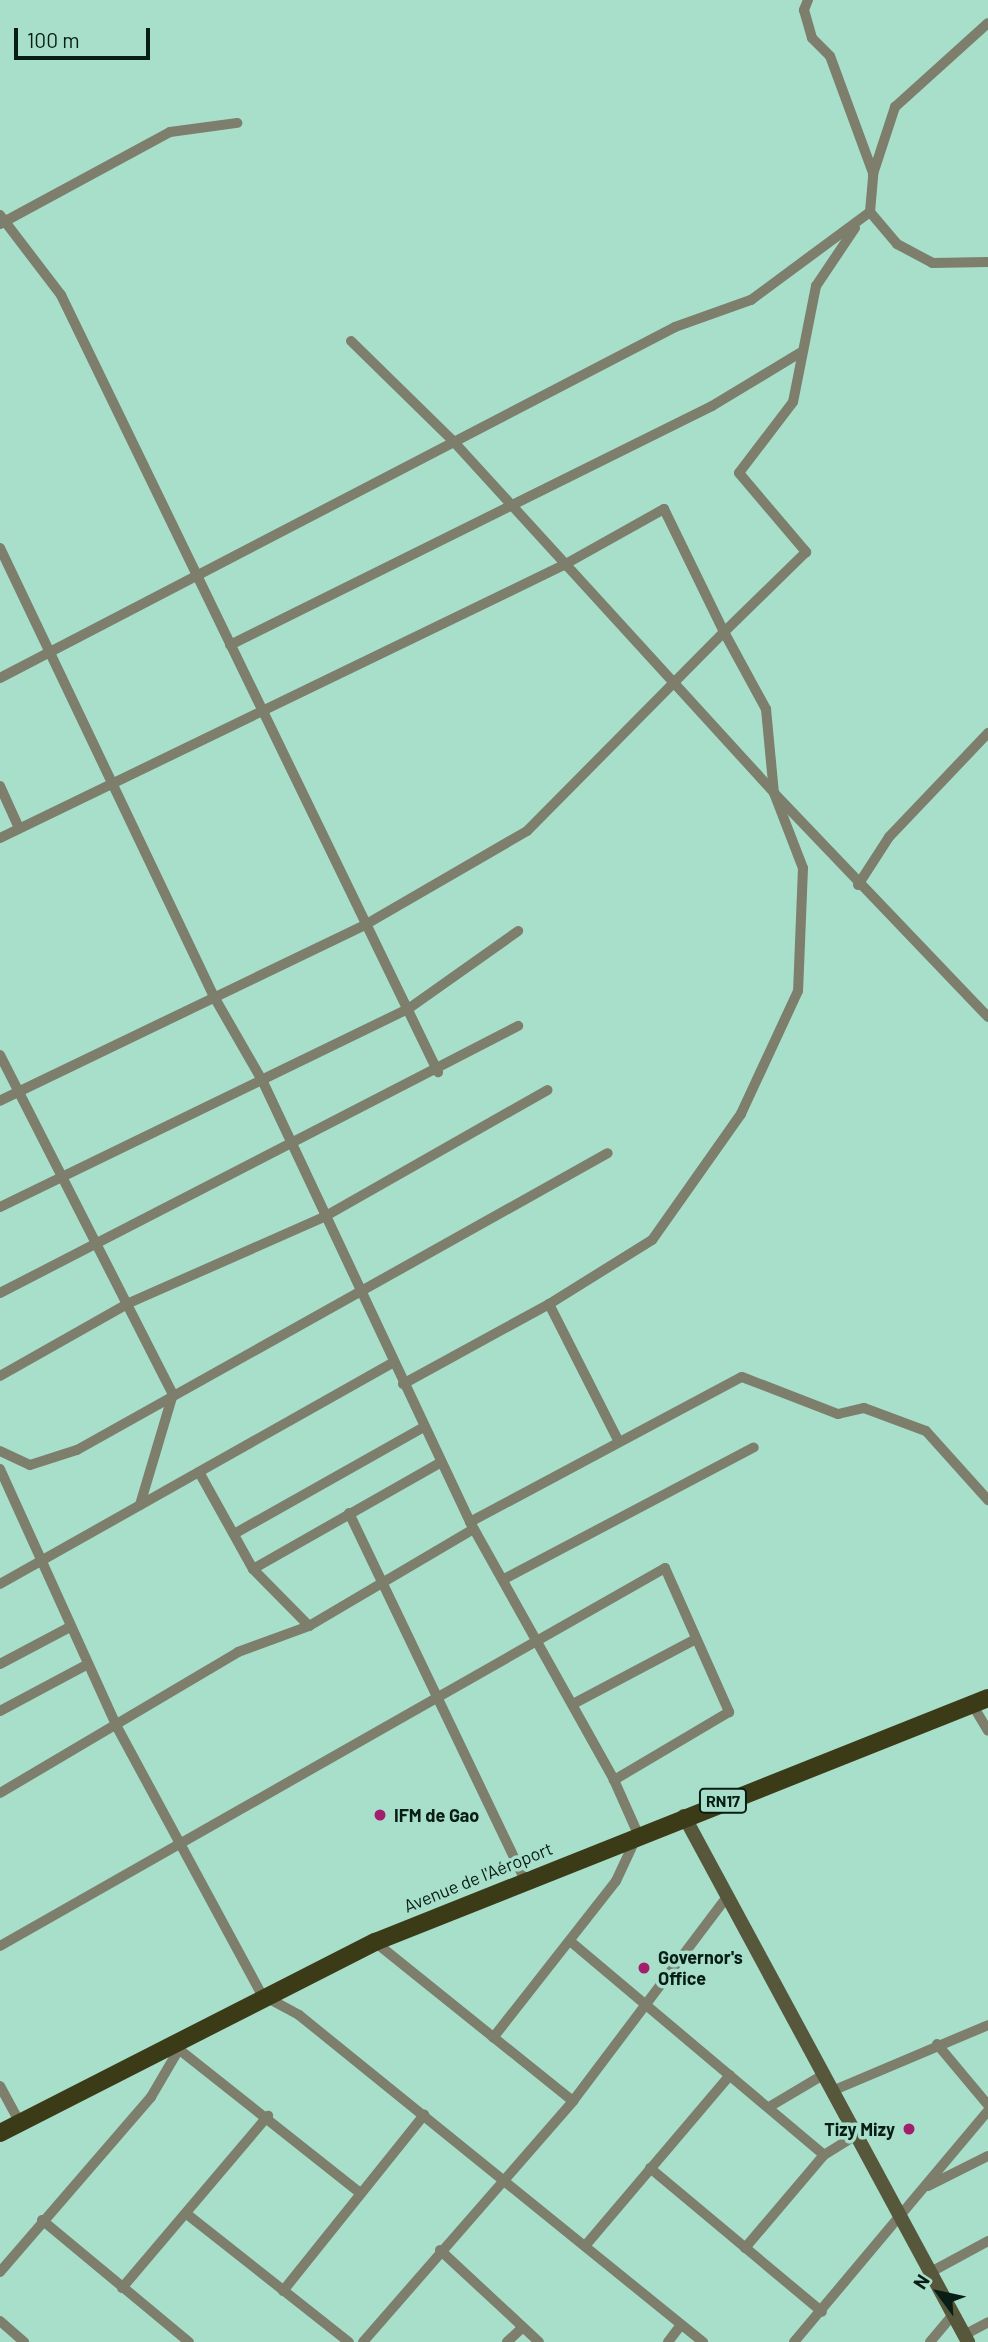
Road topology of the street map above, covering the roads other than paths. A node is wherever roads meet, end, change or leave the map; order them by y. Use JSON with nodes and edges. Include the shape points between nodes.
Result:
{"nodes":[{"id":1,"x":808,"y":0,"type":"edge"},
{"id":2,"x":988,"y":23,"type":"edge"},
{"id":3,"x":237,"y":123,"type":"dead end"},
{"id":4,"x":873,"y":174,"type":"junction"},
{"id":5,"x":870,"y":212,"type":"junction"},
{"id":6,"x":1,"y":220,"type":"edge"},
{"id":7,"x":861,"y":220,"type":"junction"},
{"id":8,"x":988,"y":262,"type":"edge"},
{"id":9,"x":351,"y":341,"type":"dead end"},
{"id":10,"x":800,"y":353,"type":"junction"},
{"id":11,"x":454,"y":442,"type":"junction"},
{"id":12,"x":509,"y":505,"type":"junction"},
{"id":13,"x":0,"y":548,"type":"edge"},
{"id":14,"x":562,"y":566,"type":"junction"},
{"id":15,"x":198,"y":579,"type":"junction"},
{"id":16,"x":724,"y":632,"type":"junction"},
{"id":17,"x":230,"y":645,"type":"junction"},
{"id":18,"x":49,"y":652,"type":"junction"},
{"id":19,"x":0,"y":678,"type":"edge"},
{"id":20,"x":675,"y":681,"type":"junction"},
{"id":21,"x":263,"y":714,"type":"junction"},
{"id":22,"x":988,"y":733,"type":"edge"},
{"id":23,"x":111,"y":781,"type":"junction"},
{"id":24,"x":0,"y":786,"type":"edge"},
{"id":25,"x":774,"y":793,"type":"junction"},
{"id":26,"x":19,"y":828,"type":"junction"},
{"id":27,"x":0,"y":838,"type":"edge"},
{"id":28,"x":858,"y":885,"type":"junction"},
{"id":29,"x":365,"y":925,"type":"junction"},
{"id":30,"x":518,"y":931,"type":"dead end"},
{"id":31,"x":213,"y":995,"type":"junction"},
{"id":32,"x":408,"y":1009,"type":"junction"},
{"id":33,"x":988,"y":1017,"type":"edge"},
{"id":34,"x":519,"y":1026,"type":"dead end"},
{"id":35,"x":0,"y":1055,"type":"edge"},
{"id":36,"x":438,"y":1072,"type":"junction"},
{"id":37,"x":263,"y":1082,"type":"junction"},
{"id":38,"x":548,"y":1090,"type":"dead end"},
{"id":39,"x":20,"y":1091,"type":"junction"},
{"id":40,"x":0,"y":1101,"type":"edge"},
{"id":41,"x":289,"y":1143,"type":"junction"},
{"id":42,"x":608,"y":1153,"type":"dead end"},
{"id":43,"x":64,"y":1175,"type":"junction"},
{"id":44,"x":0,"y":1207,"type":"edge"},
{"id":45,"x":324,"y":1217,"type":"junction"},
{"id":46,"x":97,"y":1240,"type":"junction"},
{"id":47,"x":0,"y":1293,"type":"edge"},
{"id":48,"x":361,"y":1295,"type":"junction"},
{"id":49,"x":129,"y":1303,"type":"junction"},
{"id":50,"x":549,"y":1304,"type":"junction"},
{"id":51,"x":392,"y":1363,"type":"junction"},
{"id":52,"x":0,"y":1376,"type":"edge"},
{"id":53,"x":403,"y":1384,"type":"junction"},
{"id":54,"x":173,"y":1394,"type":"junction"},
{"id":55,"x":424,"y":1427,"type":"junction"},
{"id":56,"x":618,"y":1440,"type":"junction"},
{"id":57,"x":754,"y":1447,"type":"dead end"},
{"id":58,"x":0,"y":1451,"type":"edge"},
{"id":59,"x":441,"y":1462,"type":"junction"},
{"id":60,"x":0,"y":1469,"type":"edge"},
{"id":61,"x":199,"y":1472,"type":"junction"},
{"id":62,"x":988,"y":1500,"type":"edge"},
{"id":63,"x":140,"y":1505,"type":"junction"},
{"id":64,"x":349,"y":1513,"type":"junction"},
{"id":65,"x":472,"y":1526,"type":"junction"},
{"id":66,"x":234,"y":1534,"type":"junction"},
{"id":67,"x":38,"y":1564,"type":"junction"},
{"id":68,"x":253,"y":1569,"type":"junction"},
{"id":69,"x":506,"y":1578,"type":"junction"},
{"id":70,"x":383,"y":1583,"type":"junction"},
{"id":71,"x":0,"y":1584,"type":"edge"},
{"id":72,"x":309,"y":1626,"type":"junction"},
{"id":73,"x":68,"y":1628,"type":"junction"},
{"id":74,"x":696,"y":1639,"type":"junction"},
{"id":75,"x":534,"y":1642,"type":"junction"},
{"id":76,"x":0,"y":1664,"type":"edge"},
{"id":77,"x":86,"y":1665,"type":"junction"},
{"id":78,"x":436,"y":1701,"type":"junction"},
{"id":79,"x":980,"y":1701,"type":"edge"},
{"id":80,"x":573,"y":1704,"type":"junction"},
{"id":81,"x":0,"y":1711,"type":"edge"},
{"id":82,"x":117,"y":1727,"type":"junction"},
{"id":83,"x":988,"y":1731,"type":"edge"},
{"id":84,"x":614,"y":1780,"type":"junction"},
{"id":85,"x":0,"y":1793,"type":"edge"},
{"id":86,"x":684,"y":1816,"type":"junction"},
{"id":87,"x":638,"y":1834,"type":"junction"},
{"id":88,"x":183,"y":1844,"type":"junction"},
{"id":89,"x":525,"y":1881,"type":"junction"},
{"id":90,"x":726,"y":1898,"type":"junction"},
{"id":91,"x":570,"y":1941,"type":"junction"},
{"id":92,"x":375,"y":1942,"type":"junction"},
{"id":93,"x":0,"y":1946,"type":"edge"},
{"id":94,"x":262,"y":1995,"type":"junction"},
{"id":95,"x":649,"y":2006,"type":"junction"},
{"id":96,"x":988,"y":2025,"type":"edge"},
{"id":97,"x":493,"y":2039,"type":"junction"},
{"id":98,"x":179,"y":2042,"type":"junction"},
{"id":99,"x":937,"y":2044,"type":"junction"},
{"id":100,"x":730,"y":2075,"type":"junction"},
{"id":101,"x":823,"y":2075,"type":"junction"},
{"id":102,"x":0,"y":2086,"type":"edge"},
{"id":103,"x":832,"y":2091,"type":"junction"},
{"id":104,"x":573,"y":2101,"type":"junction"},
{"id":105,"x":988,"y":2105,"type":"edge"},
{"id":106,"x":769,"y":2108,"type":"junction"},
{"id":107,"x":988,"y":2111,"type":"edge"},
{"id":108,"x":424,"y":2115,"type":"junction"},
{"id":109,"x":268,"y":2116,"type":"junction"},
{"id":110,"x":20,"y":2123,"type":"junction"},
{"id":111,"x":0,"y":2133,"type":"edge"},
{"id":112,"x":855,"y":2136,"type":"junction"},
{"id":113,"x":824,"y":2155,"type":"junction"},
{"id":114,"x":988,"y":2156,"type":"edge"},
{"id":115,"x":650,"y":2168,"type":"junction"},
{"id":116,"x":507,"y":2182,"type":"junction"},
{"id":117,"x":926,"y":2186,"type":"junction"},
{"id":118,"x":360,"y":2193,"type":"junction"},
{"id":119,"x":188,"y":2215,"type":"junction"},
{"id":120,"x":900,"y":2218,"type":"junction"},
{"id":121,"x":42,"y":2220,"type":"junction"},
{"id":122,"x":988,"y":2241,"type":"edge"},
{"id":123,"x":585,"y":2246,"type":"junction"},
{"id":124,"x":745,"y":2248,"type":"junction"},
{"id":125,"x":440,"y":2250,"type":"junction"},
{"id":126,"x":0,"y":2272,"type":"edge"},
{"id":127,"x":929,"y":2273,"type":"junction"},
{"id":128,"x":122,"y":2288,"type":"junction"},
{"id":129,"x":283,"y":2291,"type":"junction"},
{"id":130,"x":822,"y":2312,"type":"junction"},
{"id":131,"x":952,"y":2316,"type":"junction"},
{"id":132,"x":0,"y":2321,"type":"edge"},
{"id":133,"x":988,"y":2322,"type":"edge"},
{"id":134,"x":680,"y":2326,"type":"junction"},
{"id":135,"x":522,"y":2328,"type":"junction"},
{"id":136,"x":966,"y":2339,"type":"edge"},
{"id":137,"x":24,"y":2342,"type":"edge"},
{"id":138,"x":189,"y":2342,"type":"edge"},
{"id":139,"x":349,"y":2342,"type":"edge"},
{"id":140,"x":363,"y":2342,"type":"edge"},
{"id":141,"x":507,"y":2342,"type":"edge"},
{"id":142,"x":540,"y":2342,"type":"edge"},
{"id":143,"x":667,"y":2342,"type":"edge"},
{"id":144,"x":703,"y":2342,"type":"edge"},
{"id":145,"x":794,"y":2342,"type":"edge"},
{"id":146,"x":930,"y":2342,"type":"edge"}],
"edges":[{"from":1,"to":4,"type":"street","via":[[804,10],[812,38],[839,76]]},
{"from":2,"to":4,"type":"street","via":[[895,107]]},
{"from":3,"to":6,"type":"street","via":[[170,132]]},
{"from":4,"to":5,"type":"street"},
{"from":5,"to":7,"type":"street"},
{"from":5,"to":8,"type":"street","via":[[897,244],[932,263]]},
{"from":6,"to":15,"type":"street","via":[[61,295]]},
{"from":7,"to":10,"type":"street","via":[[817,286]]},
{"from":7,"to":11,"type":"street","via":[[751,300],[675,327]]},
{"from":9,"to":11,"type":"street"},
{"from":10,"to":12,"type":"street","via":[[712,406]]},
{"from":10,"to":16,"type":"street","via":[[793,402],[738,473],[806,552]]},
{"from":11,"to":12,"type":"street"},
{"from":11,"to":15,"type":"street"},
{"from":12,"to":14,"type":"street"},
{"from":12,"to":17,"type":"street"},
{"from":13,"to":18,"type":"street"},
{"from":14,"to":16,"type":"street","via":[[664,509]]},
{"from":14,"to":20,"type":"street"},
{"from":14,"to":21,"type":"street"},
{"from":15,"to":17,"type":"street"},
{"from":15,"to":18,"type":"street"},
{"from":16,"to":20,"type":"street"},
{"from":16,"to":25,"type":"street","via":[[765,709]]},
{"from":17,"to":21,"type":"street"},
{"from":18,"to":19,"type":"street"},
{"from":18,"to":23,"type":"street"},
{"from":20,"to":25,"type":"street"},
{"from":20,"to":29,"type":"street","via":[[527,831]]},
{"from":21,"to":23,"type":"street"},
{"from":21,"to":29,"type":"street"},
{"from":22,"to":28,"type":"street","via":[[889,837]]},
{"from":23,"to":26,"type":"street"},
{"from":23,"to":31,"type":"street"},
{"from":24,"to":26,"type":"street"},
{"from":25,"to":28,"type":"street"},
{"from":25,"to":50,"type":"street","via":[[803,868],[798,991],[741,1114],[652,1240]]},
{"from":26,"to":27,"type":"street"},
{"from":28,"to":33,"type":"street"},
{"from":29,"to":31,"type":"street"},
{"from":29,"to":32,"type":"street"},
{"from":30,"to":32,"type":"street"},
{"from":31,"to":37,"type":"street"},
{"from":31,"to":39,"type":"street"},
{"from":32,"to":36,"type":"street"},
{"from":32,"to":37,"type":"street"},
{"from":34,"to":36,"type":"street"},
{"from":35,"to":39,"type":"street"},
{"from":36,"to":41,"type":"street"},
{"from":37,"to":41,"type":"street"},
{"from":37,"to":43,"type":"street"},
{"from":38,"to":45,"type":"street"},
{"from":39,"to":40,"type":"street"},
{"from":39,"to":43,"type":"street"},
{"from":41,"to":45,"type":"street"},
{"from":41,"to":46,"type":"street"},
{"from":42,"to":48,"type":"street"},
{"from":43,"to":44,"type":"street"},
{"from":43,"to":46,"type":"street"},
{"from":45,"to":48,"type":"street"},
{"from":45,"to":49,"type":"street"},
{"from":46,"to":47,"type":"street"},
{"from":46,"to":49,"type":"street"},
{"from":48,"to":51,"type":"street"},
{"from":48,"to":54,"type":"street"},
{"from":49,"to":52,"type":"street"},
{"from":49,"to":54,"type":"street"},
{"from":50,"to":53,"type":"street"},
{"from":50,"to":56,"type":"street"},
{"from":51,"to":53,"type":"street"},
{"from":51,"to":61,"type":"street"},
{"from":53,"to":55,"type":"street"},
{"from":54,"to":58,"type":"street","via":[[96,1440],[41,1462],[30,1465]]},
{"from":54,"to":63,"type":"street"},
{"from":55,"to":59,"type":"street"},
{"from":55,"to":66,"type":"street"},
{"from":56,"to":62,"type":"street","via":[[742,1377],[838,1414],[864,1408],[926,1431]]},
{"from":56,"to":65,"type":"street"},
{"from":57,"to":69,"type":"street"},
{"from":59,"to":64,"type":"street"},
{"from":59,"to":65,"type":"street"},
{"from":60,"to":67,"type":"street"},
{"from":61,"to":63,"type":"street"},
{"from":61,"to":66,"type":"street"},
{"from":63,"to":67,"type":"street"},
{"from":64,"to":68,"type":"street"},
{"from":64,"to":70,"type":"street"},
{"from":65,"to":69,"type":"street"},
{"from":65,"to":70,"type":"street"},
{"from":66,"to":68,"type":"street"},
{"from":67,"to":71,"type":"street"},
{"from":67,"to":73,"type":"street"},
{"from":68,"to":72,"type":"street"},
{"from":69,"to":75,"type":"street"},
{"from":70,"to":72,"type":"street"},
{"from":70,"to":78,"type":"street"},
{"from":72,"to":82,"type":"street","via":[[238,1652]]},
{"from":73,"to":76,"type":"street"},
{"from":73,"to":77,"type":"street"},
{"from":74,"to":75,"type":"street","via":[[665,1568]]},
{"from":74,"to":80,"type":"street"},
{"from":74,"to":84,"type":"street","via":[[729,1712]]},
{"from":75,"to":78,"type":"street"},
{"from":75,"to":80,"type":"street"},
{"from":77,"to":81,"type":"street"},
{"from":77,"to":82,"type":"street"},
{"from":78,"to":88,"type":"street"},
{"from":78,"to":89,"type":"street"},
{"from":79,"to":83,"type":"street"},
{"from":79,"to":86,"type":"main road","name":"Avenue de l'Aéroport","number":"RN17"},
{"from":80,"to":84,"type":"street"},
{"from":82,"to":85,"type":"street"},
{"from":82,"to":88,"type":"street"},
{"from":84,"to":87,"type":"street"},
{"from":86,"to":87,"type":"main road","name":"Avenue de l'Aéroport","number":"RN17"},
{"from":86,"to":90,"type":"street"},
{"from":87,"to":89,"type":"main road","name":"Avenue de l'Aéroport","number":"RN17"},
{"from":87,"to":91,"type":"street","via":[[616,1881]]},
{"from":88,"to":93,"type":"street"},
{"from":88,"to":94,"type":"street"},
{"from":89,"to":92,"type":"main road","name":"Avenue de l'Aéroport","number":"RN17"},
{"from":90,"to":95,"type":"street"},
{"from":90,"to":101,"type":"street"},
{"from":91,"to":95,"type":"street"},
{"from":91,"to":97,"type":"street"},
{"from":92,"to":94,"type":"main road","name":"Avenue de l'Aéroport","number":"RN17"},
{"from":92,"to":97,"type":"street"},
{"from":94,"to":98,"type":"main road","name":"Avenue de l'Aéroport","number":"RN17"},
{"from":94,"to":108,"type":"street","via":[[281,2001]]},
{"from":95,"to":100,"type":"street"},
{"from":95,"to":104,"type":"street"},
{"from":96,"to":99,"type":"street"},
{"from":97,"to":104,"type":"street"},
{"from":98,"to":109,"type":"street"},
{"from":98,"to":110,"type":"main road","name":"Avenue de l'Aéroport","number":"RN17"},
{"from":98,"to":121,"type":"street","via":[[151,2096]]},
{"from":99,"to":103,"type":"street"},
{"from":99,"to":105,"type":"street"},
{"from":100,"to":106,"type":"street"},
{"from":100,"to":115,"type":"street"},
{"from":101,"to":103,"type":"street"},
{"from":101,"to":106,"type":"street"},
{"from":102,"to":110,"type":"street"},
{"from":103,"to":112,"type":"street"},
{"from":104,"to":116,"type":"street"},
{"from":106,"to":113,"type":"street"},
{"from":107,"to":117,"type":"street"},
{"from":108,"to":116,"type":"street"},
{"from":108,"to":118,"type":"street"},
{"from":109,"to":118,"type":"street"},
{"from":109,"to":119,"type":"street"},
{"from":110,"to":111,"type":"main road","name":"Avenue de l'Aéroport","number":"RN17"},
{"from":112,"to":113,"type":"street"},
{"from":112,"to":120,"type":"street"},
{"from":113,"to":124,"type":"street"},
{"from":114,"to":117,"type":"street"},
{"from":115,"to":123,"type":"street"},
{"from":115,"to":124,"type":"street"},
{"from":116,"to":123,"type":"street"},
{"from":116,"to":125,"type":"street"},
{"from":117,"to":120,"type":"street"},
{"from":118,"to":129,"type":"street"},
{"from":119,"to":128,"type":"street"},
{"from":119,"to":129,"type":"street"},
{"from":120,"to":127,"type":"street"},
{"from":120,"to":130,"type":"street"},
{"from":121,"to":126,"type":"street"},
{"from":121,"to":128,"type":"street"},
{"from":122,"to":127,"type":"street"},
{"from":123,"to":134,"type":"street"},
{"from":124,"to":130,"type":"street"},
{"from":125,"to":135,"type":"street"},
{"from":125,"to":140,"type":"street"},
{"from":127,"to":131,"type":"street"},
{"from":128,"to":138,"type":"street"},
{"from":129,"to":139,"type":"street"},
{"from":130,"to":145,"type":"street"},
{"from":131,"to":136,"type":"street"},
{"from":131,"to":146,"type":"street"},
{"from":132,"to":137,"type":"street"},
{"from":133,"to":136,"type":"street"},
{"from":134,"to":143,"type":"street"},
{"from":134,"to":144,"type":"street"},
{"from":135,"to":141,"type":"street"},
{"from":135,"to":142,"type":"street"}]}
